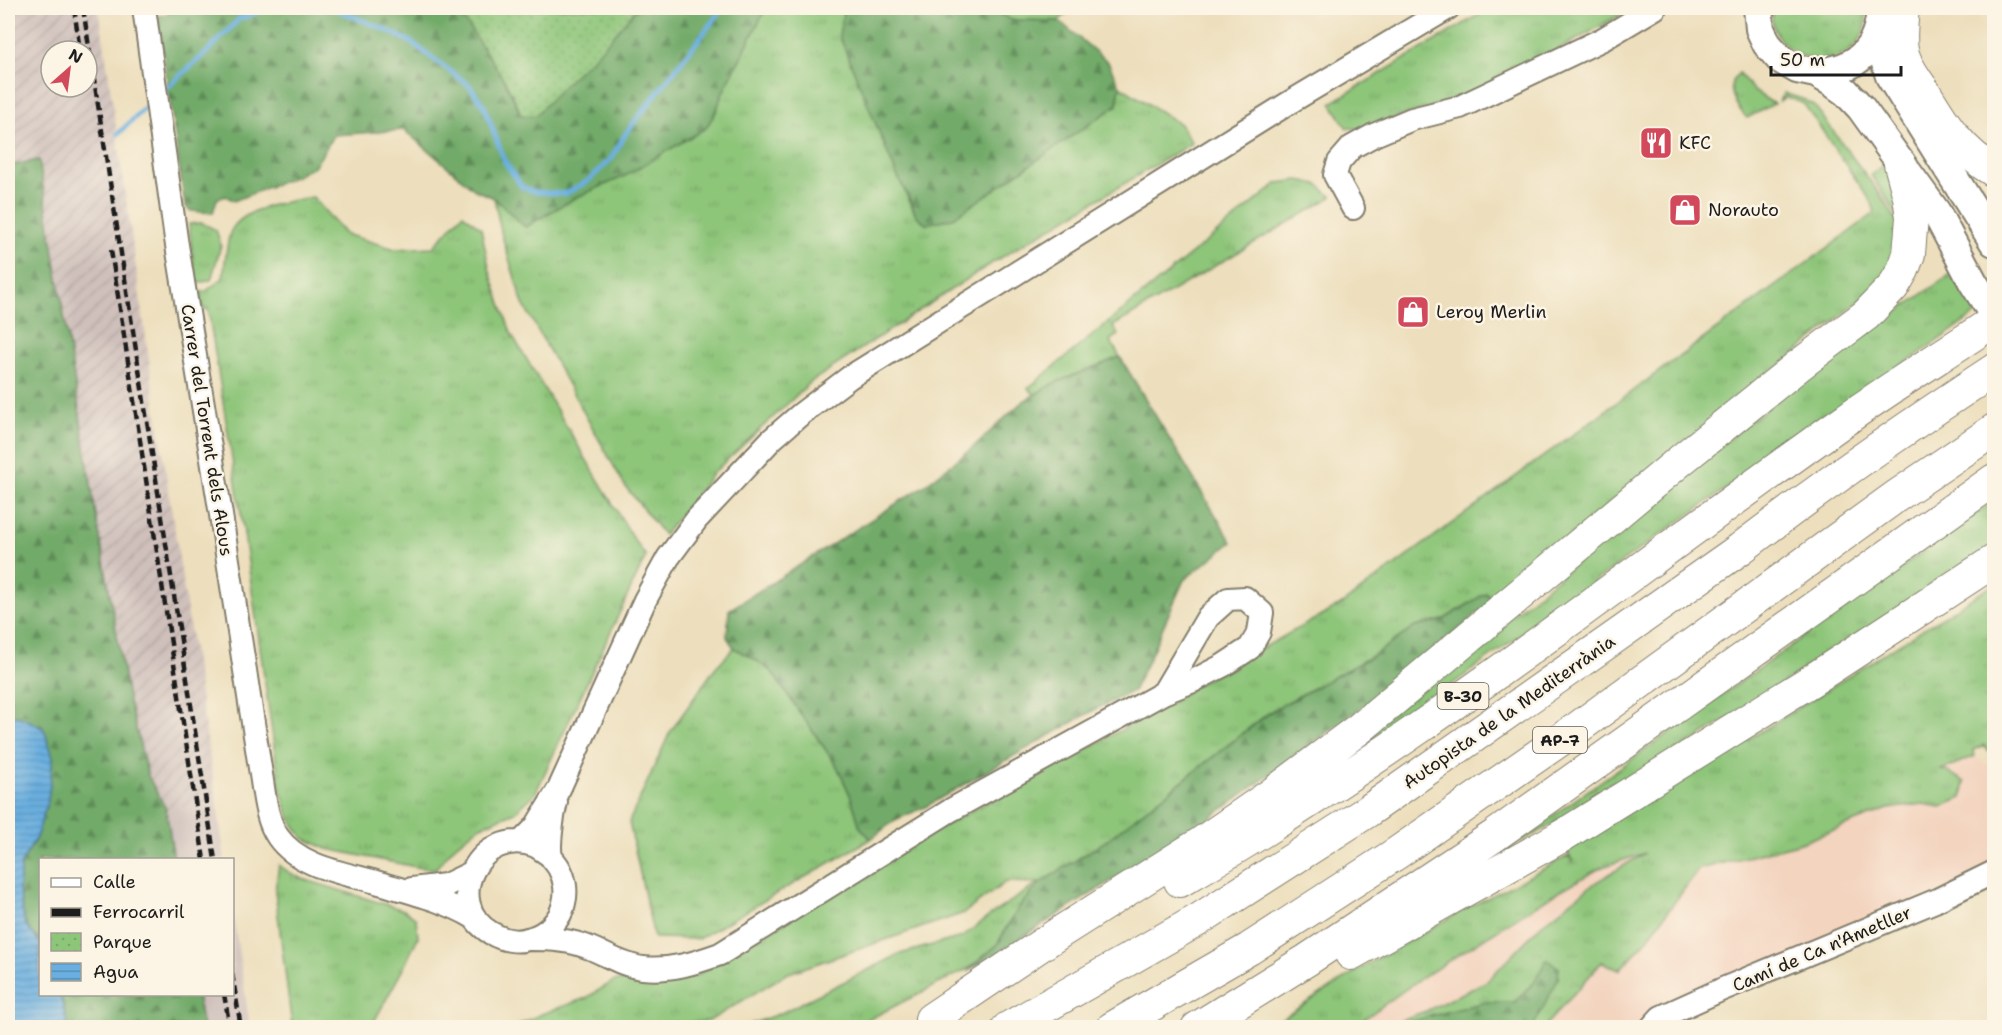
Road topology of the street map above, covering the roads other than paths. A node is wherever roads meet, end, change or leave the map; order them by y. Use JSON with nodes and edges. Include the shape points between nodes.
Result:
{"nodes":[{"id":1,"x":144,"y":8,"type":"edge"},
{"id":2,"x":1448,"y":8,"type":"edge"},
{"id":3,"x":1655,"y":8,"type":"edge"},
{"id":4,"x":1758,"y":8,"type":"edge"},
{"id":5,"x":1903,"y":8,"type":"edge"},
{"id":6,"x":1879,"y":21,"type":"edge"},
{"id":7,"x":1816,"y":73,"type":"junction"},
{"id":8,"x":1931,"y":140,"type":"junction"},
{"id":9,"x":1900,"y":164,"type":"junction"},
{"id":10,"x":1995,"y":171,"type":"edge"},
{"id":11,"x":1995,"y":192,"type":"edge"},
{"id":12,"x":1353,"y":208,"type":"dead end"},
{"id":13,"x":1995,"y":242,"type":"edge"},
{"id":14,"x":1987,"y":324,"type":"edge"},
{"id":15,"x":1995,"y":370,"type":"edge"},
{"id":16,"x":1995,"y":430,"type":"edge"},
{"id":17,"x":1995,"y":480,"type":"edge"},
{"id":18,"x":1995,"y":561,"type":"edge"},
{"id":19,"x":1163,"y":693,"type":"junction"},
{"id":20,"x":559,"y":789,"type":"junction"},
{"id":21,"x":521,"y":842,"type":"junction"},
{"id":22,"x":551,"y":856,"type":"junction"},
{"id":23,"x":1995,"y":872,"type":"edge"},
{"id":24,"x":471,"y":873,"type":"junction"},
{"id":25,"x":404,"y":890,"type":"junction"},
{"id":26,"x":564,"y":904,"type":"junction"},
{"id":27,"x":475,"y":918,"type":"junction"},
{"id":28,"x":530,"y":939,"type":"junction"},
{"id":29,"x":589,"y":947,"type":"junction"},
{"id":30,"x":921,"y":1023,"type":"edge"},
{"id":31,"x":1008,"y":1028,"type":"edge"},
{"id":32,"x":1112,"y":1028,"type":"edge"},
{"id":33,"x":1197,"y":1028,"type":"edge"},
{"id":34,"x":1215,"y":1028,"type":"edge"},
{"id":35,"x":1651,"y":1028,"type":"edge"}],
"edges":[{"from":1,"to":25,"type":"street","name":"Carrer del Torrent dels Alous","via":[[164,159],[267,810],[278,838],[304,859]]},
{"from":2,"to":20,"type":"street","via":[[850,377],[772,439],[697,519],[668,558]]},
{"from":3,"to":12,"type":"street","via":[[1603,39],[1460,108],[1412,119],[1352,147],[1335,175]]},
{"from":4,"to":7,"type":"main road","via":[[1760,29],[1780,59],[1797,69]]},
{"from":5,"to":10,"type":"highway","via":[[1901,42],[1909,68],[1961,146]]},
{"from":6,"to":7,"type":"main road","via":[[1863,56],[1833,72]]},
{"from":6,"to":8,"type":"main road","via":[[1890,76]]},
{"from":7,"to":9,"type":"main road","via":[[1846,92],[1861,108]]},
{"from":8,"to":11,"type":"highway","via":[[1961,173]]},
{"from":8,"to":13,"type":"main road"},
{"from":9,"to":14,"type":"main road","via":[[1936,212],[1973,282]]},
{"from":9,"to":30,"type":"highway","via":[[1912,217],[1909,254],[1893,287],[1866,315],[1681,460],[1351,735],[1201,843]]},
{"from":14,"to":30,"type":"highway","number":"B-30","via":[[1846,419],[1463,696],[1290,814],[1123,914]]},
{"from":15,"to":31,"type":"highway","name":"Autopista de la Mediterrània","number":"AP-7","via":[[1860,460],[1368,811],[1198,920]]},
{"from":16,"to":32,"type":"highway","number":"AP-7","via":[[1397,853],[1249,949]]},
{"from":17,"to":33,"type":"highway","via":[[1494,836]]},
{"from":18,"to":34,"type":"highway","via":[[1562,836]]},
{"from":19,"to":19,"type":"street","via":[[1224,665],[1250,648],[1259,632],[1262,612],[1245,598],[1228,599],[1208,617]]},
{"from":19,"to":29,"type":"street","via":[[951,810],[720,954],[686,966],[642,968]]},
{"from":20,"to":21,"type":"street","via":[[535,828]]},
{"from":20,"to":22,"type":"street"},
{"from":21,"to":22,"type":"street"},
{"from":21,"to":24,"type":"street","via":[[490,850]]},
{"from":22,"to":26,"type":"street","via":[[566,887]]},
{"from":23,"to":35,"type":"street","name":"Camí de Ca n'Ametller","via":[[1935,902],[1672,1012]]},
{"from":24,"to":25,"type":"street","via":[[446,885]]},
{"from":24,"to":27,"type":"street","via":[[467,888]]},
{"from":25,"to":27,"type":"street","via":[[453,906]]},
{"from":26,"to":28,"type":"street","via":[[558,919]]},
{"from":26,"to":29,"type":"street"},
{"from":27,"to":28,"type":"street","via":[[498,937]]},
{"from":28,"to":29,"type":"street","via":[[560,940]]}]}
